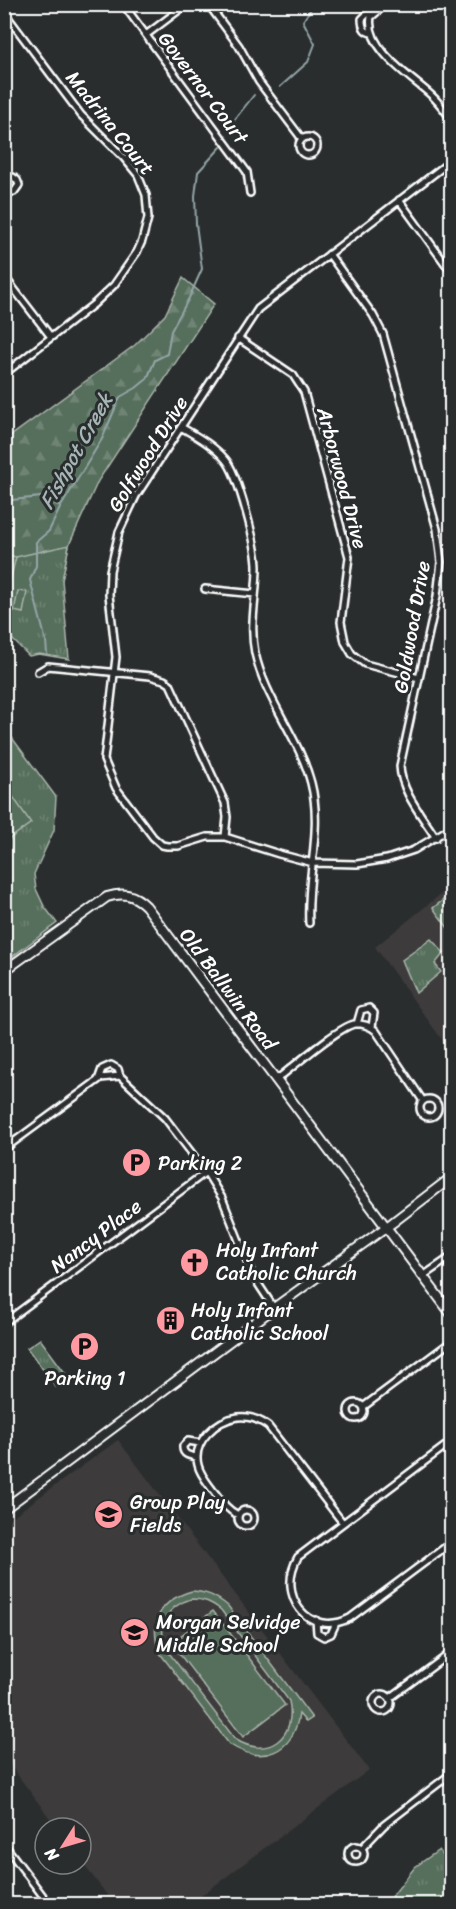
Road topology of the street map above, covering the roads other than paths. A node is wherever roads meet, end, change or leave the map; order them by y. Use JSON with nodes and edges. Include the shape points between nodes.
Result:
{"nodes":[{"id":1,"x":123,"y":4,"type":"edge"},
{"id":2,"x":187,"y":4,"type":"edge"},
{"id":3,"x":208,"y":4,"type":"edge"},
{"id":4,"x":386,"y":4,"type":"edge"},
{"id":5,"x":4,"y":12,"type":"edge"},
{"id":6,"x":146,"y":35,"type":"junction"},
{"id":7,"x":452,"y":120,"type":"edge"},
{"id":8,"x":302,"y":139,"type":"dead end"},
{"id":9,"x":452,"y":160,"type":"edge"},
{"id":10,"x":4,"y":179,"type":"edge"},
{"id":11,"x":4,"y":190,"type":"edge"},
{"id":12,"x":250,"y":193,"type":"dead end"},
{"id":13,"x":399,"y":200,"type":"junction"},
{"id":14,"x":329,"y":254,"type":"junction"},
{"id":15,"x":452,"y":273,"type":"edge"},
{"id":16,"x":4,"y":276,"type":"edge"},
{"id":17,"x":51,"y":337,"type":"junction"},
{"id":18,"x":238,"y":338,"type":"junction"},
{"id":19,"x":4,"y":374,"type":"edge"},
{"id":20,"x":181,"y":427,"type":"junction"},
{"id":21,"x":205,"y":589,"type":"dead end"},
{"id":22,"x":255,"y":594,"type":"junction"},
{"id":23,"x":38,"y":672,"type":"dead end"},
{"id":24,"x":114,"y":674,"type":"junction"},
{"id":25,"x":419,"y":678,"type":"junction"},
{"id":26,"x":452,"y":827,"type":"edge"},
{"id":27,"x":225,"y":837,"type":"junction"},
{"id":28,"x":436,"y":838,"type":"junction"},
{"id":29,"x":313,"y":862,"type":"junction"},
{"id":30,"x":309,"y":923,"type":"dead end"},
{"id":31,"x":4,"y":971,"type":"edge"},
{"id":32,"x":357,"y":1024,"type":"junction"},
{"id":33,"x":372,"y":1027,"type":"junction"},
{"id":34,"x":120,"y":1076,"type":"junction"},
{"id":35,"x":98,"y":1080,"type":"junction"},
{"id":36,"x":276,"y":1080,"type":"junction"},
{"id":37,"x":423,"y":1101,"type":"dead end"},
{"id":38,"x":4,"y":1149,"type":"edge"},
{"id":39,"x":206,"y":1172,"type":"junction"},
{"id":40,"x":452,"y":1177,"type":"edge"},
{"id":41,"x":385,"y":1228,"type":"junction"},
{"id":42,"x":452,"y":1256,"type":"edge"},
{"id":43,"x":423,"y":1276,"type":"junction"},
{"id":44,"x":274,"y":1308,"type":"junction"},
{"id":45,"x":452,"y":1315,"type":"edge"},
{"id":46,"x":4,"y":1323,"type":"edge"},
{"id":47,"x":452,"y":1341,"type":"edge"},
{"id":48,"x":363,"y":1407,"type":"dead end"},
{"id":49,"x":452,"y":1440,"type":"edge"},
{"id":50,"x":200,"y":1443,"type":"junction"},
{"id":51,"x":197,"y":1457,"type":"junction"},
{"id":52,"x":4,"y":1509,"type":"edge"},
{"id":53,"x":238,"y":1515,"type":"dead end"},
{"id":54,"x":343,"y":1523,"type":"junction"},
{"id":55,"x":452,"y":1542,"type":"edge"},
{"id":56,"x":316,"y":1620,"type":"junction"},
{"id":57,"x":336,"y":1623,"type":"junction"},
{"id":58,"x":452,"y":1652,"type":"edge"},
{"id":59,"x":390,"y":1698,"type":"dead end"},
{"id":60,"x":451,"y":1776,"type":"edge"},
{"id":61,"x":4,"y":1844,"type":"edge"},
{"id":62,"x":362,"y":1848,"type":"dead end"},
{"id":63,"x":49,"y":1905,"type":"edge"}],
"edges":[{"from":1,"to":6,"type":"street","name":"Governor Court"},
{"from":2,"to":6,"type":"street"},
{"from":3,"to":8,"type":"street"},
{"from":4,"to":7,"type":"street","via":[[370,20],[372,33],[395,64],[436,99]]},
{"from":5,"to":17,"type":"street","name":"Madrina Court","via":[[81,115],[138,175],[148,206],[142,241],[122,275],[101,298]]},
{"from":6,"to":12,"type":"street","name":"Governor Court","via":[[247,172]]},
{"from":9,"to":13,"type":"street","name":"Golfwood Drive"},
{"from":10,"to":11,"type":"street","via":[[13,177],[18,185],[14,192]]},
{"from":13,"to":14,"type":"street","name":"Golfwood Drive"},
{"from":13,"to":15,"type":"street"},
{"from":14,"to":18,"type":"street","name":"Golfwood Drive","via":[[258,309]]},
{"from":14,"to":25,"type":"street","name":"Goldwood Drive","via":[[383,334],[437,529],[440,576]]},
{"from":16,"to":17,"type":"street"},
{"from":17,"to":19,"type":"street","name":"Madrina Court"},
{"from":18,"to":20,"type":"street","name":"Golfwood Drive"},
{"from":18,"to":25,"type":"street","name":"Arborwood Drive","via":[[293,375],[304,393],[349,557],[341,629],[348,648],[371,667]]},
{"from":20,"to":22,"type":"street","via":[[213,447],[232,468],[255,550]]},
{"from":20,"to":24,"type":"street","name":"Golfwood Drive","via":[[136,496],[116,540],[109,595]]},
{"from":21,"to":22,"type":"street"},
{"from":22,"to":29,"type":"street","via":[[252,628],[258,665],[302,757],[314,795]]},
{"from":23,"to":24,"type":"street","via":[[48,666]]},
{"from":24,"to":27,"type":"street","via":[[157,678],[170,684],[223,796]]},
{"from":24,"to":27,"type":"street","name":"Golfwood Drive","via":[[104,760],[116,788],[162,845]]},
{"from":25,"to":28,"type":"street","name":"Goldwood Drive","via":[[400,773]]},
{"from":26,"to":28,"type":"street"},
{"from":27,"to":29,"type":"street"},
{"from":28,"to":29,"type":"street","via":[[401,855],[370,863]]},
{"from":29,"to":30,"type":"street","via":[[308,891]]},
{"from":31,"to":36,"type":"street","name":"Old Ballwin Road","via":[[100,901],[113,895],[131,895],[146,906]]},
{"from":32,"to":33,"type":"street"},
{"from":32,"to":33,"type":"street","via":[[361,1010],[369,1008],[374,1013]]},
{"from":32,"to":36,"type":"street","via":[[339,1032]]},
{"from":33,"to":37,"type":"street"},
{"from":34,"to":35,"type":"street"},
{"from":34,"to":35,"type":"street","via":[[111,1065],[102,1069]]},
{"from":34,"to":39,"type":"street","via":[[165,1118]]},
{"from":35,"to":38,"type":"street"},
{"from":36,"to":41,"type":"street","name":"Old Ballwin Road"},
{"from":39,"to":44,"type":"street","via":[[222,1198],[253,1276]]},
{"from":39,"to":46,"type":"street","name":"Nancy Place"},
{"from":40,"to":41,"type":"street"},
{"from":41,"to":43,"type":"street","name":"Old Ballwin Road"},
{"from":41,"to":44,"type":"street"},
{"from":42,"to":43,"type":"street"},
{"from":43,"to":45,"type":"street","name":"Old Ballwin Road"},
{"from":44,"to":52,"type":"street"},
{"from":47,"to":48,"type":"street"},
{"from":49,"to":54,"type":"street"},
{"from":50,"to":51,"type":"street"},
{"from":50,"to":51,"type":"street","via":[[188,1441],[183,1446],[186,1454]]},
{"from":50,"to":54,"type":"street","via":[[212,1430],[232,1419],[263,1422]]},
{"from":51,"to":53,"type":"street","via":[[202,1474],[229,1510]]},
{"from":54,"to":56,"type":"street","via":[[298,1557],[292,1567],[293,1600]]},
{"from":55,"to":57,"type":"street","via":[[350,1618]]},
{"from":56,"to":57,"type":"street"},
{"from":56,"to":57,"type":"street","via":[[317,1633],[324,1637],[331,1634]]},
{"from":58,"to":59,"type":"street"},
{"from":60,"to":62,"type":"street","via":[[384,1825]]},
{"from":61,"to":63,"type":"street"}]}
